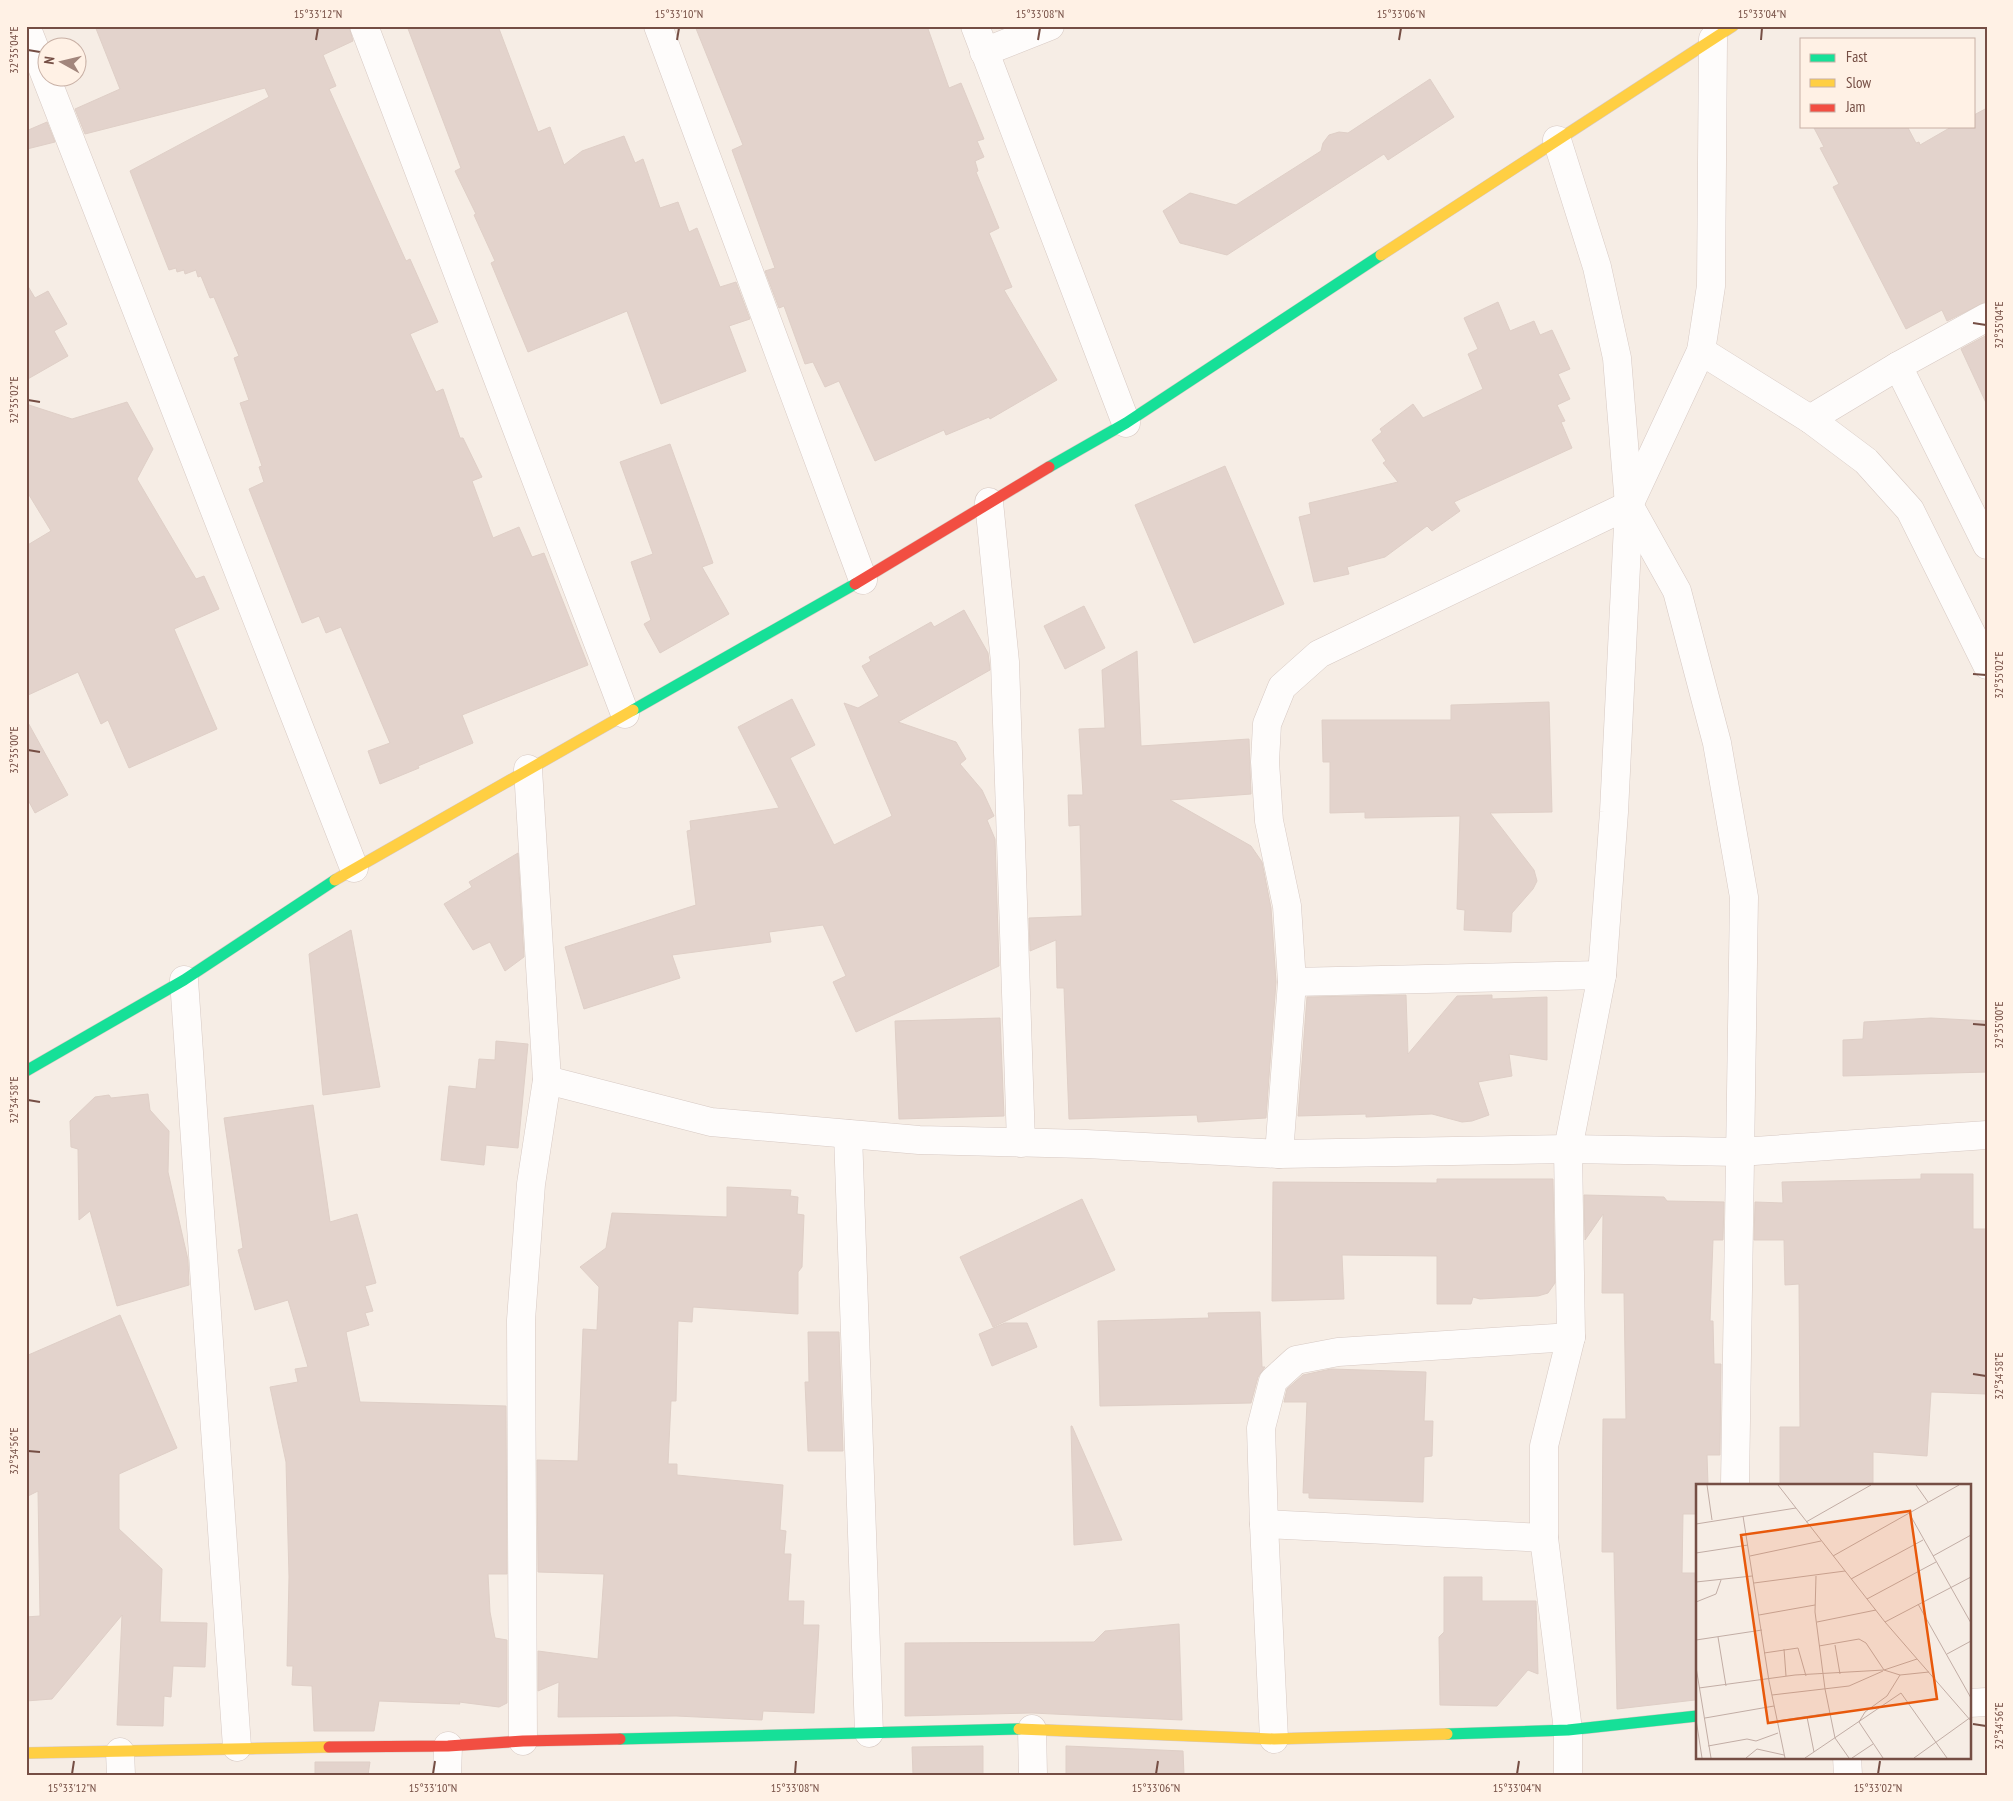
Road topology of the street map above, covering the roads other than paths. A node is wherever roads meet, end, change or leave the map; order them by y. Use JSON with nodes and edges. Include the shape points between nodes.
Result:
{"nodes":[{"id":1,"x":26,"y":26,"type":"edge"},
{"id":2,"x":364,"y":26,"type":"edge"},
{"id":3,"x":658,"y":26,"type":"edge"},
{"id":4,"x":975,"y":26,"type":"edge"},
{"id":5,"x":1050,"y":26,"type":"edge"},
{"id":6,"x":1723,"y":33,"type":"edge"},
{"id":7,"x":984,"y":52,"type":"junction"},
{"id":8,"x":1557,"y":140,"type":"junction"},
{"id":9,"x":1987,"y":317,"type":"edge"},
{"id":10,"x":1701,"y":351,"type":"junction"},
{"id":11,"x":1898,"y":366,"type":"junction"},
{"id":12,"x":1810,"y":419,"type":"junction"},
{"id":13,"x":1126,"y":423,"type":"junction"},
{"id":14,"x":989,"y":502,"type":"junction"},
{"id":15,"x":1629,"y":505,"type":"junction"},
{"id":16,"x":1987,"y":545,"type":"edge"},
{"id":17,"x":863,"y":580,"type":"junction"},
{"id":18,"x":1987,"y":665,"type":"edge"},
{"id":19,"x":625,"y":714,"type":"junction"},
{"id":20,"x":528,"y":768,"type":"junction"},
{"id":21,"x":354,"y":868,"type":"junction"},
{"id":22,"x":1602,"y":975,"type":"junction"},
{"id":23,"x":184,"y":980,"type":"junction"},
{"id":24,"x":1292,"y":982,"type":"junction"},
{"id":25,"x":26,"y":1071,"type":"edge"},
{"id":26,"x":547,"y":1080,"type":"junction"},
{"id":27,"x":848,"y":1134,"type":"junction"},
{"id":28,"x":1987,"y":1135,"type":"edge"},
{"id":29,"x":1021,"y":1143,"type":"junction"},
{"id":30,"x":1568,"y":1148,"type":"junction"},
{"id":31,"x":1740,"y":1152,"type":"junction"},
{"id":32,"x":1279,"y":1154,"type":"junction"},
{"id":33,"x":1571,"y":1337,"type":"junction"},
{"id":34,"x":1735,"y":1484,"type":"edge"},
{"id":35,"x":1264,"y":1524,"type":"junction"},
{"id":36,"x":1544,"y":1538,"type":"junction"},
{"id":37,"x":1987,"y":1702,"type":"edge"},
{"id":38,"x":1970,"y":1703,"type":"edge"},
{"id":39,"x":1696,"y":1716,"type":"edge"},
{"id":40,"x":1032,"y":1729,"type":"junction"},
{"id":41,"x":1568,"y":1730,"type":"junction"},
{"id":42,"x":869,"y":1733,"type":"junction"},
{"id":43,"x":1274,"y":1739,"type":"junction"},
{"id":44,"x":523,"y":1741,"type":"junction"},
{"id":45,"x":448,"y":1746,"type":"junction"},
{"id":46,"x":237,"y":1747,"type":"junction"},
{"id":47,"x":26,"y":1753,"type":"edge"},
{"id":48,"x":1847,"y":1758,"type":"edge"},
{"id":49,"x":120,"y":1764,"type":"edge"},
{"id":50,"x":447,"y":1775,"type":"edge"},
{"id":51,"x":1033,"y":1775,"type":"edge"},
{"id":52,"x":1568,"y":1775,"type":"edge"},
{"id":53,"x":1848,"y":1775,"type":"edge"}],
"edges":[{"from":1,"to":21,"type":"street"},
{"from":2,"to":19,"type":"street"},
{"from":3,"to":17,"type":"street"},
{"from":4,"to":7,"type":"street"},
{"from":5,"to":7,"type":"street"},
{"from":6,"to":8,"type":"street"},
{"from":6,"to":10,"type":"street","via":[[1711,286]]},
{"from":7,"to":13,"type":"street"},
{"from":8,"to":13,"type":"street"},
{"from":8,"to":15,"type":"street","via":[[1598,267],[1617,358]]},
{"from":9,"to":11,"type":"street"},
{"from":10,"to":12,"type":"street"},
{"from":10,"to":15,"type":"street"},
{"from":11,"to":12,"type":"street"},
{"from":11,"to":16,"type":"street"},
{"from":12,"to":18,"type":"street","via":[[1866,461],[1910,510]]},
{"from":13,"to":14,"type":"street"},
{"from":14,"to":17,"type":"street"},
{"from":14,"to":29,"type":"street","via":[[1005,662]]},
{"from":15,"to":22,"type":"street","via":[[1614,812]]},
{"from":15,"to":24,"type":"street","via":[[1319,654],[1282,687],[1267,724],[1264,762],[1269,821],[1287,906]]},
{"from":15,"to":31,"type":"street","via":[[1677,591],[1717,744],[1744,896]]},
{"from":17,"to":19,"type":"street"},
{"from":19,"to":20,"type":"street"},
{"from":20,"to":21,"type":"street"},
{"from":20,"to":26,"type":"street"},
{"from":21,"to":23,"type":"street"},
{"from":22,"to":24,"type":"street"},
{"from":22,"to":30,"type":"street"},
{"from":23,"to":25,"type":"street"},
{"from":23,"to":46,"type":"street"},
{"from":24,"to":32,"type":"street"},
{"from":26,"to":27,"type":"street","via":[[711,1122]]},
{"from":26,"to":44,"type":"street","via":[[531,1184],[520,1320]]},
{"from":27,"to":29,"type":"street"},
{"from":27,"to":42,"type":"street"},
{"from":28,"to":31,"type":"street"},
{"from":29,"to":32,"type":"street"},
{"from":30,"to":31,"type":"street"},
{"from":30,"to":32,"type":"street"},
{"from":30,"to":33,"type":"street"},
{"from":31,"to":34,"type":"street"},
{"from":33,"to":35,"type":"street","via":[[1338,1352],[1296,1360],[1273,1381],[1261,1428]]},
{"from":33,"to":36,"type":"street","via":[[1544,1446]]},
{"from":35,"to":36,"type":"street"},
{"from":35,"to":43,"type":"street"},
{"from":36,"to":41,"type":"street"},
{"from":37,"to":38,"type":"street"},
{"from":39,"to":41,"type":"street"},
{"from":40,"to":42,"type":"street"},
{"from":40,"to":43,"type":"street"},
{"from":40,"to":51,"type":"street"},
{"from":41,"to":43,"type":"street"},
{"from":41,"to":52,"type":"street"},
{"from":42,"to":44,"type":"street"},
{"from":44,"to":45,"type":"street"},
{"from":45,"to":46,"type":"street"},
{"from":45,"to":50,"type":"street"},
{"from":46,"to":49,"type":"street"},
{"from":47,"to":49,"type":"street"},
{"from":48,"to":53,"type":"street"}]}
